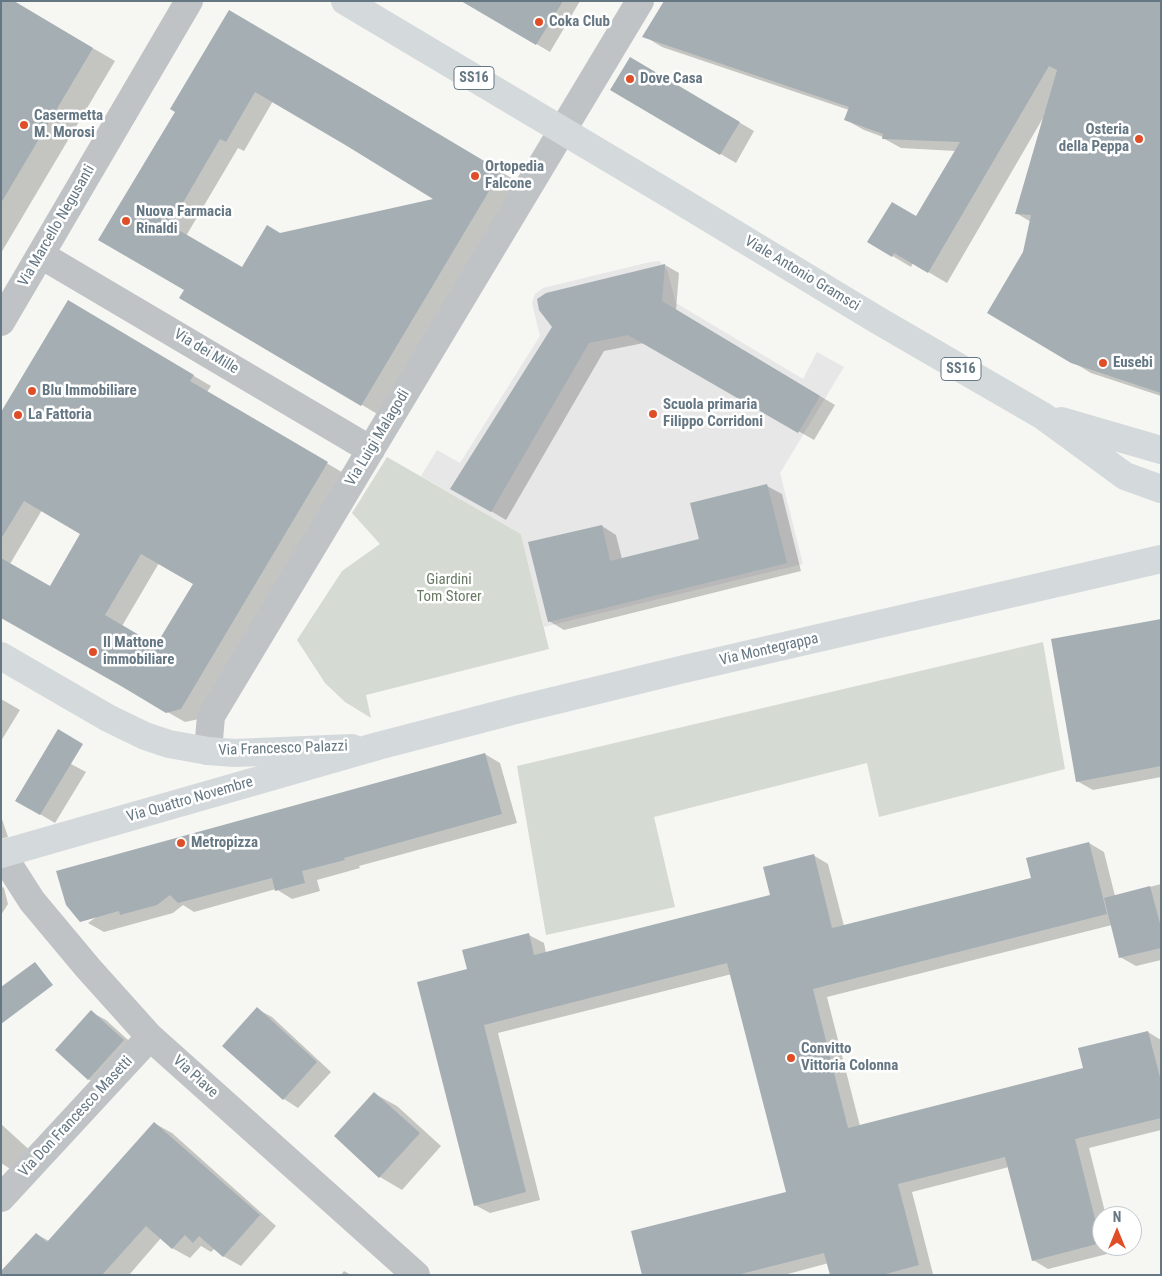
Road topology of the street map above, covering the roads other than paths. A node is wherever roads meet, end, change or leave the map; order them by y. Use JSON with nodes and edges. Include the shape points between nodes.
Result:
{"nodes":[{"id":1,"x":189,"y":1,"type":"edge"},
{"id":2,"x":345,"y":1,"type":"edge"},
{"id":3,"x":640,"y":1,"type":"edge"},
{"id":4,"x":562,"y":130,"type":"junction"},
{"id":5,"x":41,"y":255,"type":"junction"},
{"id":6,"x":1,"y":322,"type":"edge"},
{"id":7,"x":1043,"y":416,"type":"junction"},
{"id":8,"x":371,"y":450,"type":"junction"},
{"id":9,"x":1161,"y":450,"type":"edge"},
{"id":10,"x":1161,"y":489,"type":"edge"},
{"id":11,"x":1161,"y":559,"type":"edge"},
{"id":12,"x":1,"y":656,"type":"edge"},
{"id":13,"x":378,"y":746,"type":"junction"},
{"id":14,"x":208,"y":751,"type":"junction"},
{"id":15,"x":2,"y":854,"type":"edge"},
{"id":16,"x":150,"y":1037,"type":"junction"},
{"id":17,"x":1,"y":1198,"type":"edge"},
{"id":18,"x":416,"y":1275,"type":"edge"}],
"edges":[{"from":1,"to":5,"type":"street","name":"Via Marcello Negusanti"},
{"from":2,"to":4,"type":"main road","name":"Viale Antonio Gramsci","number":"SS16"},
{"from":3,"to":4,"type":"street"},
{"from":4,"to":7,"type":"main road","name":"Viale Antonio Gramsci","number":"SS16"},
{"from":4,"to":8,"type":"street","name":"Via Luigi Malagodi"},
{"from":5,"to":6,"type":"street","name":"Via Marcello Negusanti"},
{"from":5,"to":8,"type":"street","name":"Via dei Mille"},
{"from":7,"to":9,"type":"main road","name":"Viale Antonio Gramsci","number":"SS16"},
{"from":7,"to":10,"type":"main road","name":"Viale Antonio Gramsci","number":"SS16","via":[[1125,476]]},
{"from":8,"to":14,"type":"street","name":"Via Luigi Malagodi","via":[[211,716]]},
{"from":11,"to":13,"type":"main road","name":"Via Montegrappa","via":[[680,670]]},
{"from":12,"to":14,"type":"main road","name":"Via Francesco Palazzi","via":[[145,736]]},
{"from":13,"to":14,"type":"main road","name":"Via Francesco Palazzi","via":[[262,753]]},
{"from":13,"to":15,"type":"main road","name":"Via Quattro Novembre"},
{"from":15,"to":16,"type":"street","name":"Via Piave","via":[[32,901]]},
{"from":16,"to":17,"type":"street","name":"Via Don Francesco Masetti"},
{"from":16,"to":18,"type":"street","name":"Via Piave"}]}
